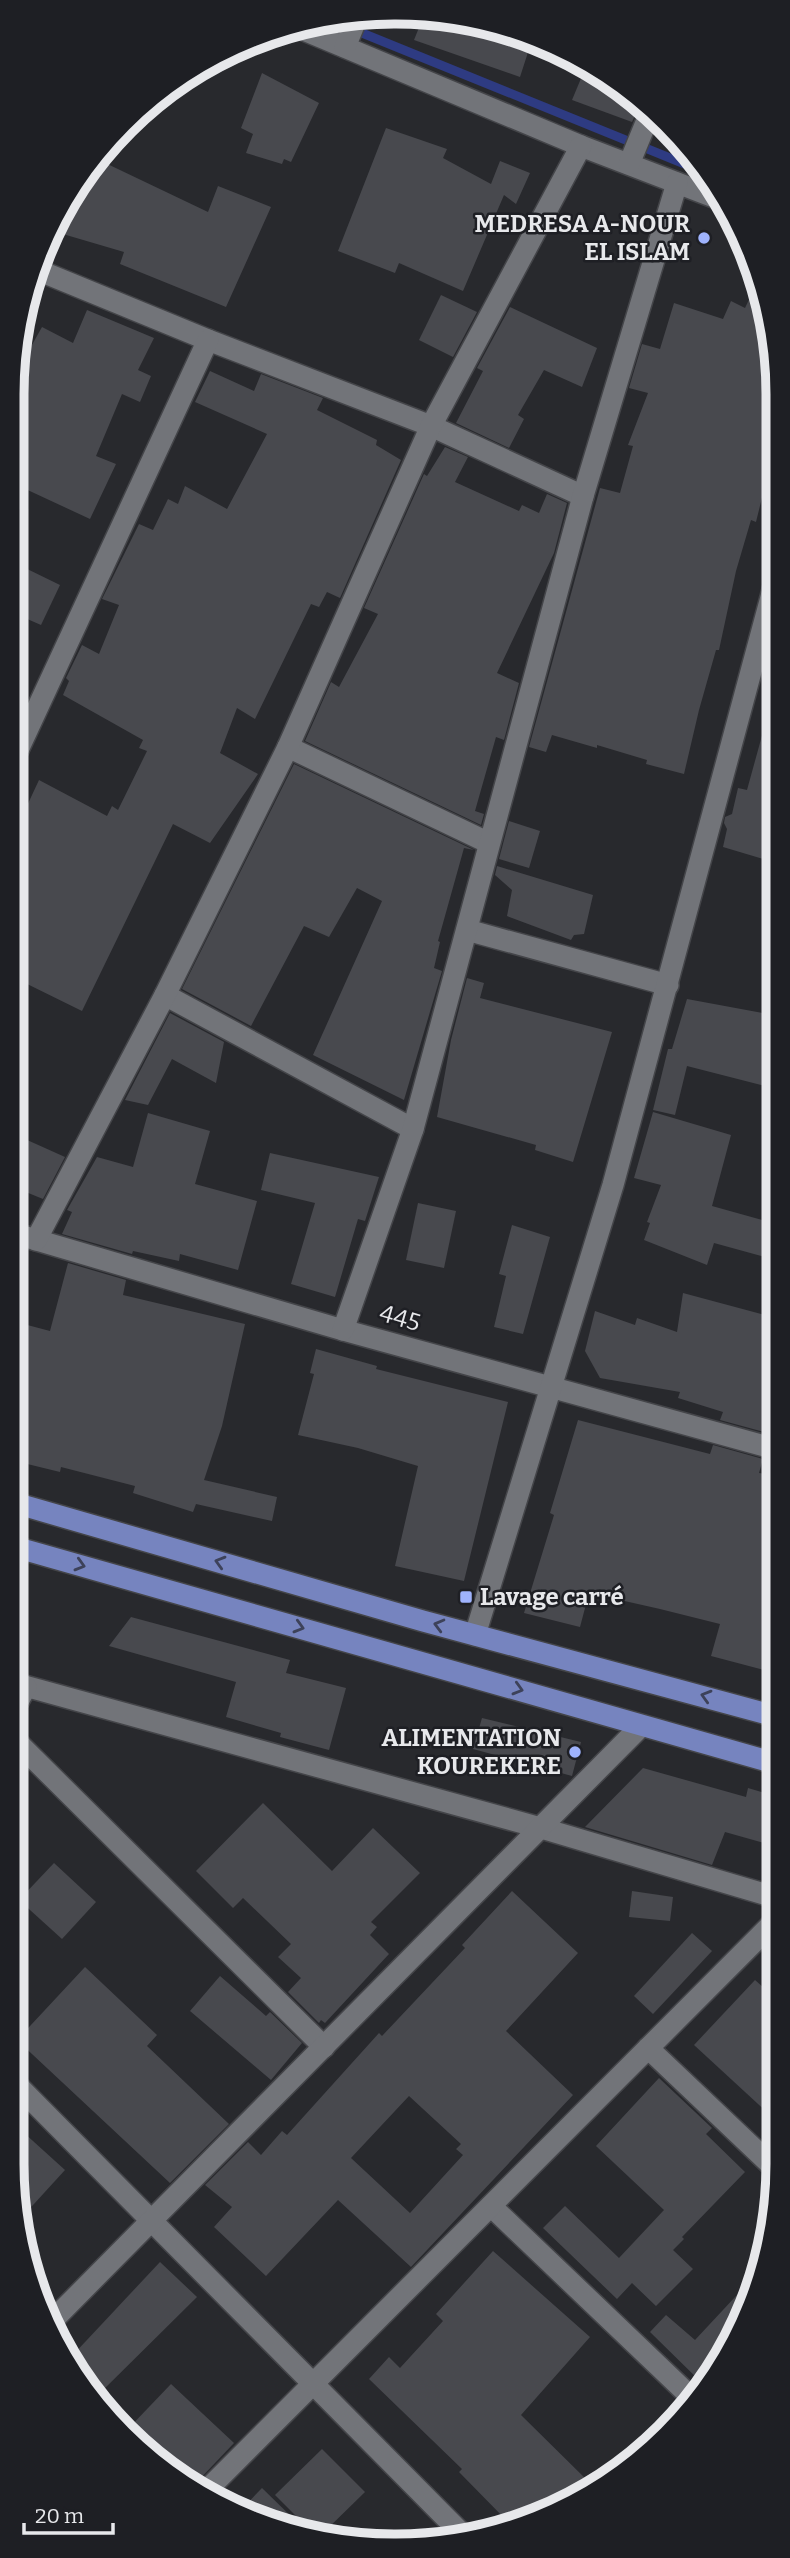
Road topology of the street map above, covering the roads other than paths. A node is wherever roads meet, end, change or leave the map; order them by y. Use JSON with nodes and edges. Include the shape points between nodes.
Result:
{"nodes":[{"id":1,"x":353,"y":27,"type":"edge"},
{"id":2,"x":313,"y":34,"type":"edge"},
{"id":3,"x":345,"y":47,"type":"junction"},
{"id":4,"x":646,"y":123,"type":"edge"},
{"id":5,"x":581,"y":146,"type":"junction"},
{"id":6,"x":629,"y":164,"type":"junction"},
{"id":7,"x":677,"y":183,"type":"junction"},
{"id":8,"x":706,"y":194,"type":"edge"},
{"id":9,"x":45,"y":273,"type":"edge"},
{"id":10,"x":208,"y":340,"type":"junction"},
{"id":11,"x":431,"y":426,"type":"junction"},
{"id":12,"x":583,"y":496,"type":"junction"},
{"id":13,"x":766,"y":616,"type":"edge"},
{"id":14,"x":24,"y":737,"type":"edge"},
{"id":15,"x":288,"y":747,"type":"junction"},
{"id":16,"x":489,"y":843,"type":"junction"},
{"id":17,"x":467,"y":930,"type":"junction"},
{"id":18,"x":668,"y":985,"type":"junction"},
{"id":19,"x":165,"y":995,"type":"junction"},
{"id":20,"x":413,"y":1129,"type":"junction"},
{"id":21,"x":26,"y":1237,"type":"edge"},
{"id":22,"x":343,"y":1330,"type":"junction"},
{"id":23,"x":551,"y":1388,"type":"junction"},
{"id":24,"x":766,"y":1446,"type":"edge"},
{"id":25,"x":24,"y":1506,"type":"edge"},
{"id":26,"x":24,"y":1550,"type":"edge"},
{"id":27,"x":475,"y":1634,"type":"junction"},
{"id":28,"x":24,"y":1686,"type":"edge"},
{"id":29,"x":766,"y":1713,"type":"edge"},
{"id":30,"x":641,"y":1727,"type":"junction"},
{"id":31,"x":24,"y":1749,"type":"edge"},
{"id":32,"x":766,"y":1761,"type":"edge"},
{"id":33,"x":541,"y":1828,"type":"junction"},
{"id":34,"x":766,"y":1895,"type":"edge"},
{"id":35,"x":766,"y":1930,"type":"edge"},
{"id":36,"x":324,"y":2047,"type":"junction"},
{"id":37,"x":648,"y":2048,"type":"junction"},
{"id":38,"x":24,"y":2092,"type":"edge"},
{"id":39,"x":766,"y":2159,"type":"edge"},
{"id":40,"x":491,"y":2206,"type":"junction"},
{"id":41,"x":152,"y":2220,"type":"junction"},
{"id":42,"x":58,"y":2315,"type":"edge"},
{"id":43,"x":314,"y":2383,"type":"junction"},
{"id":44,"x":686,"y":2392,"type":"edge"},
{"id":45,"x":212,"y":2485,"type":"edge"},
{"id":46,"x":456,"y":2528,"type":"edge"}],
"edges":[{"from":1,"to":3,"type":"street"},
{"from":2,"to":3,"type":"street"},
{"from":3,"to":5,"type":"street"},
{"from":4,"to":6,"type":"street"},
{"from":5,"to":6,"type":"street"},
{"from":5,"to":11,"type":"street"},
{"from":6,"to":7,"type":"street"},
{"from":7,"to":8,"type":"street"},
{"from":7,"to":12,"type":"street"},
{"from":9,"to":10,"type":"street"},
{"from":10,"to":11,"type":"street"},
{"from":10,"to":14,"type":"street"},
{"from":11,"to":12,"type":"street"},
{"from":11,"to":15,"type":"street"},
{"from":12,"to":16,"type":"street"},
{"from":13,"to":18,"type":"street"},
{"from":15,"to":16,"type":"street"},
{"from":15,"to":19,"type":"street"},
{"from":16,"to":17,"type":"street"},
{"from":17,"to":18,"type":"street"},
{"from":17,"to":20,"type":"street"},
{"from":18,"to":23,"type":"street"},
{"from":19,"to":20,"type":"street"},
{"from":19,"to":21,"type":"street"},
{"from":20,"to":22,"type":"street"},
{"from":21,"to":22,"type":"street","name":"445"},
{"from":22,"to":23,"type":"street","name":"445"},
{"from":23,"to":24,"type":"street","name":"445"},
{"from":23,"to":27,"type":"street"},
{"from":27,"to":25,"type":"main road","one_way":true},
{"from":26,"to":30,"type":"main road","one_way":true},
{"from":29,"to":27,"type":"main road","one_way":true},
{"from":28,"to":33,"type":"street"},
{"from":30,"to":32,"type":"main road"},
{"from":30,"to":33,"type":"street"},
{"from":31,"to":36,"type":"street"},
{"from":33,"to":34,"type":"street"},
{"from":33,"to":36,"type":"street"},
{"from":35,"to":37,"type":"street"},
{"from":36,"to":41,"type":"street"},
{"from":37,"to":39,"type":"street"},
{"from":37,"to":40,"type":"street"},
{"from":38,"to":41,"type":"street"},
{"from":40,"to":43,"type":"street"},
{"from":40,"to":44,"type":"street"},
{"from":41,"to":42,"type":"street"},
{"from":41,"to":43,"type":"street"},
{"from":43,"to":45,"type":"street"},
{"from":43,"to":46,"type":"street"}]}
